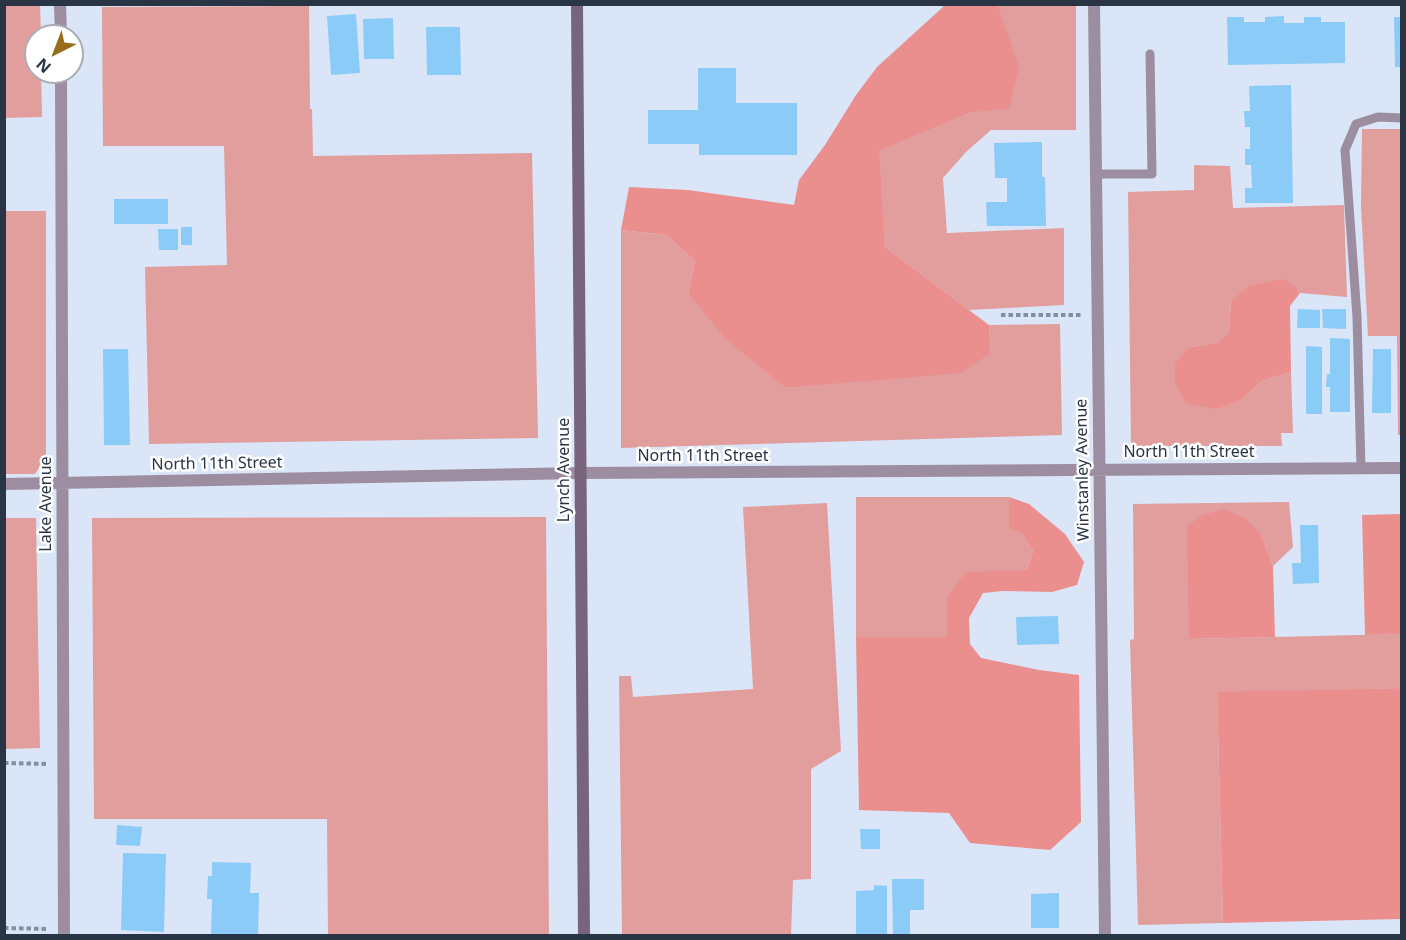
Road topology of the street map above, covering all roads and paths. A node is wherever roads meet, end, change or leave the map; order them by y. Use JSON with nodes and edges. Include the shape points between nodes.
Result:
{"nodes":[{"id":1,"x":60,"y":4,"type":"edge"},
{"id":2,"x":577,"y":4,"type":"edge"},
{"id":3,"x":1094,"y":4,"type":"edge"},
{"id":4,"x":61,"y":24,"type":"edge"},
{"id":5,"x":1150,"y":54,"type":"dead end"},
{"id":6,"x":61,"y":84,"type":"edge"},
{"id":7,"x":1401,"y":118,"type":"edge"},
{"id":8,"x":1096,"y":174,"type":"junction"},
{"id":9,"x":1001,"y":315,"type":"dead end"},
{"id":10,"x":1098,"y":315,"type":"junction"},
{"id":11,"x":1361,"y":468,"type":"junction"},
{"id":12,"x":1401,"y":468,"type":"edge"},
{"id":13,"x":1100,"y":469,"type":"junction"},
{"id":14,"x":580,"y":473,"type":"junction"},
{"id":15,"x":63,"y":483,"type":"junction"},
{"id":16,"x":4,"y":484,"type":"edge"},
{"id":17,"x":4,"y":763,"type":"edge"},
{"id":18,"x":64,"y":764,"type":"junction"},
{"id":19,"x":4,"y":928,"type":"edge"},
{"id":20,"x":64,"y":932,"type":"edge"},
{"id":21,"x":584,"y":936,"type":"edge"},
{"id":22,"x":1106,"y":936,"type":"edge"}],
"edges":[{"from":1,"to":4,"type":"street"},
{"from":2,"to":14,"type":"street","name":"Lynch Avenue"},
{"from":3,"to":8,"type":"street","name":"Winstanley Avenue"},
{"from":5,"to":8,"type":"lane","via":[[1152,174]]},
{"from":6,"to":15,"type":"street","name":"Lake Avenue"},
{"from":7,"to":11,"type":"lane","via":[[1378,117],[1356,124],[1345,150],[1357,317]]},
{"from":8,"to":10,"type":"street","name":"Winstanley Avenue"},
{"from":9,"to":10,"type":"path"},
{"from":10,"to":13,"type":"street","name":"Winstanley Avenue"},
{"from":11,"to":12,"type":"street","name":"North 11th Street"},
{"from":11,"to":13,"type":"street","name":"North 11th Street"},
{"from":13,"to":14,"type":"street","name":"North 11th Street"},
{"from":13,"to":22,"type":"street","name":"Winstanley Avenue"},
{"from":14,"to":15,"type":"street","name":"North 11th Street"},
{"from":14,"to":21,"type":"street","name":"Lynch Avenue"},
{"from":15,"to":16,"type":"street","name":"North 11th Street"},
{"from":15,"to":18,"type":"street","name":"Lake Avenue"},
{"from":17,"to":18,"type":"path"},
{"from":18,"to":20,"type":"street","name":"Lake Avenue"},
{"from":19,"to":20,"type":"path"}]}
